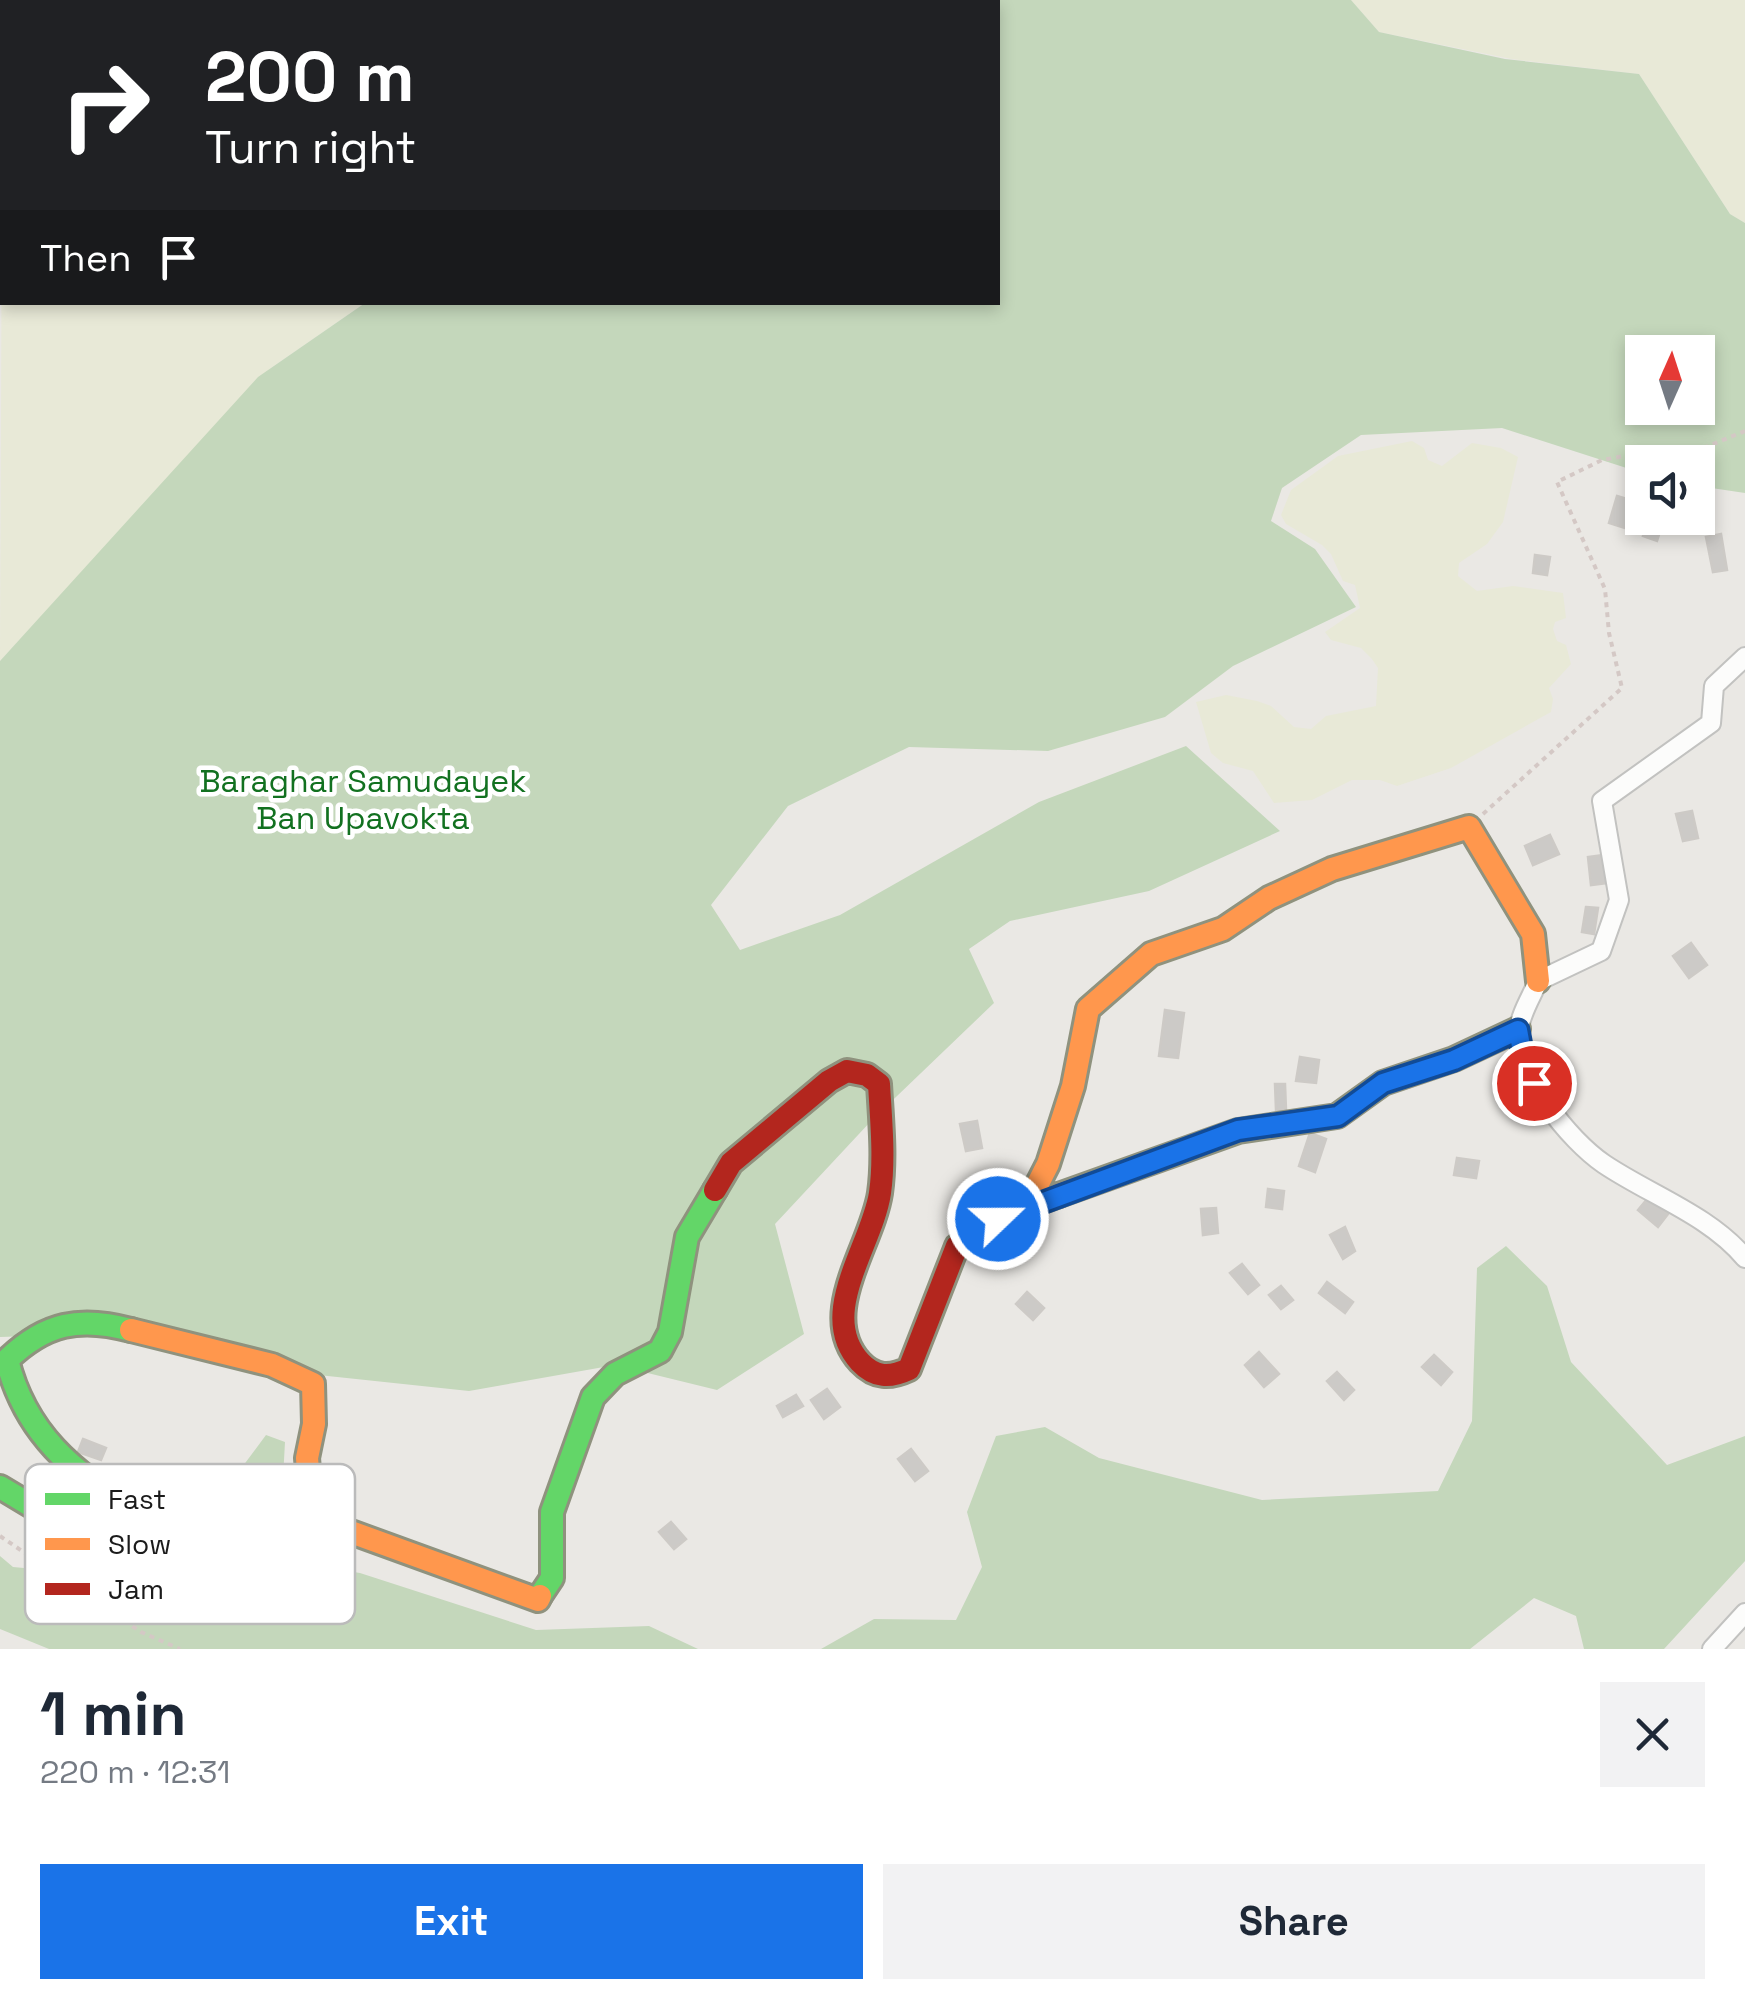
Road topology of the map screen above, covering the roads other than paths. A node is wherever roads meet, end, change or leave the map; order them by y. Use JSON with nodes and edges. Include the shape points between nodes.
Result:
{"nodes":[{"id":1,"x":1745,"y":657,"type":"edge"},
{"id":2,"x":1538,"y":981,"type":"junction"},
{"id":3,"x":1518,"y":1030,"type":"junction"},
{"id":4,"x":1026,"y":1207,"type":"junction"},
{"id":5,"x":1745,"y":1258,"type":"edge"},
{"id":6,"x":67,"y":1464,"type":"edge"},
{"id":7,"x":308,"y":1464,"type":"edge"},
{"id":8,"x":0,"y":1487,"type":"edge"},
{"id":9,"x":25,"y":1505,"type":"edge"},
{"id":10,"x":355,"y":1534,"type":"edge"},
{"id":11,"x":1745,"y":1614,"type":"edge"},
{"id":12,"x":1712,"y":1649,"type":"edge"}],
"edges":[{"from":1,"to":2,"type":"street","via":[[1714,686],[1711,724],[1602,802],[1619,900],[1601,952]]},
{"from":2,"to":3,"type":"street"},
{"from":2,"to":4,"type":"street","via":[[1533,934],[1469,828],[1332,869],[1269,898],[1224,929],[1151,954],[1088,1009],[1048,1164]]},
{"from":3,"to":4,"type":"street","via":[[1383,1083],[1338,1116],[1238,1130]]},
{"from":3,"to":5,"type":"street","via":[[1524,1062],[1544,1103],[1601,1162],[1672,1202]]},
{"from":4,"to":10,"type":"street","via":[[957,1246],[909,1369],[892,1378],[875,1375],[856,1360],[842,1322],[880,1194],[878,1084],[847,1071],[731,1163],[687,1237],[670,1332],[660,1351],[615,1374],[593,1397],[552,1512],[552,1578],[538,1600]]},
{"from":6,"to":7,"type":"street","via":[[32,1428],[12,1394],[7,1360],[25,1337],[58,1324],[111,1321],[169,1343],[290,1367],[314,1384]]},
{"from":8,"to":9,"type":"street"},
{"from":11,"to":12,"type":"street"}]}
